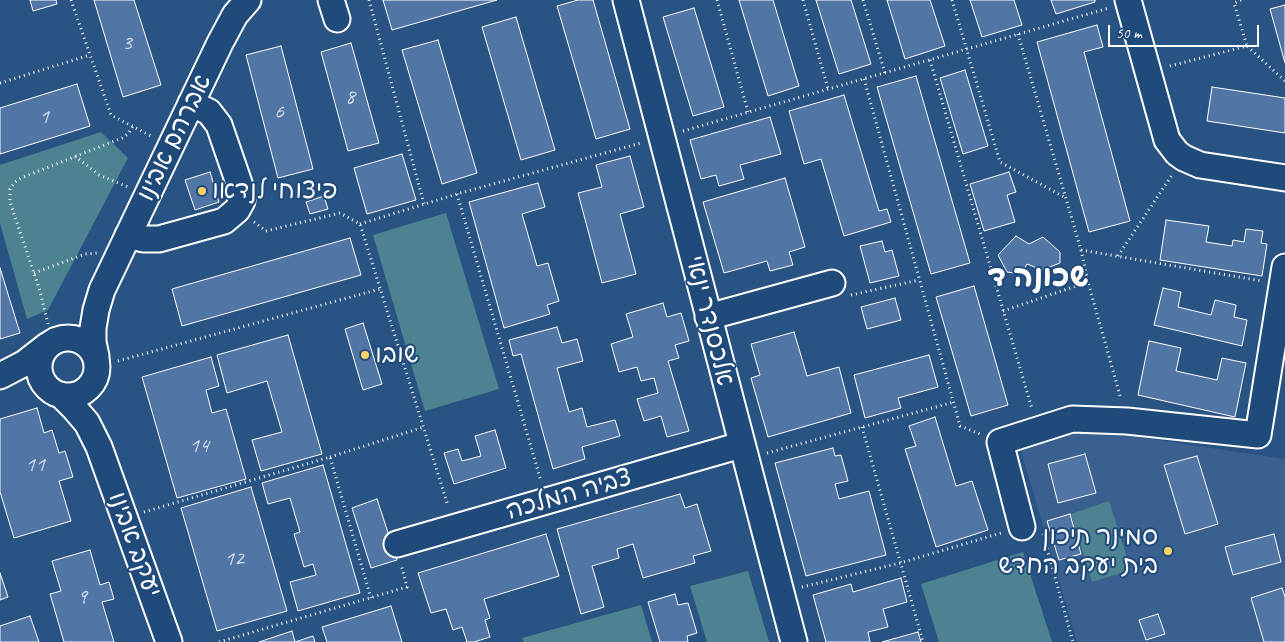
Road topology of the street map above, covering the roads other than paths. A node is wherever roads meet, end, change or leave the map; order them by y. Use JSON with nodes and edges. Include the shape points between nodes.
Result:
{"nodes":[{"id":1,"x":248,"y":0,"type":"edge"},
{"id":2,"x":626,"y":0,"type":"edge"},
{"id":3,"x":1129,"y":1,"type":"edge"},
{"id":4,"x":191,"y":103,"type":"junction"},
{"id":5,"x":1285,"y":178,"type":"edge"},
{"id":6,"x":124,"y":244,"type":"junction"},
{"id":7,"x":1284,"y":276,"type":"edge"},
{"id":8,"x":107,"y":278,"type":"junction"},
{"id":9,"x":832,"y":283,"type":"road end"},
{"id":10,"x":708,"y":317,"type":"junction"},
{"id":11,"x":52,"y":342,"type":"junction"},
{"id":12,"x":96,"y":368,"type":"junction"},
{"id":13,"x":0,"y":376,"type":"edge"},
{"id":14,"x":0,"y":385,"type":"edge"},
{"id":15,"x":56,"y":393,"type":"junction"},
{"id":16,"x":99,"y":448,"type":"junction"},
{"id":17,"x":743,"y":452,"type":"junction"},
{"id":18,"x":1022,"y":527,"type":"road end"},
{"id":19,"x":396,"y":544,"type":"road end"},
{"id":20,"x":169,"y":642,"type":"edge"},
{"id":21,"x":794,"y":642,"type":"edge"}],
"edges":[{"from":1,"to":4,"type":"street","name":"אברהם אבינו","via":[[231,22]]},
{"from":2,"to":10,"type":"street","name":"אלכסנדר ינאי"},
{"from":3,"to":5,"type":"street","via":[[1168,140],[1177,152],[1200,165]]},
{"from":4,"to":6,"type":"street","name":"אברהם אבינו"},
{"from":4,"to":6,"type":"street","via":[[209,112],[219,126],[242,201],[224,221],[159,239]]},
{"from":6,"to":8,"type":"street","name":"אברהם אבינו"},
{"from":7,"to":18,"type":"street","via":[[1258,435],[1127,421],[1072,419],[1000,442]]},
{"from":8,"to":11,"type":"street","name":"אברהם אבינו","via":[[74,324]]},
{"from":8,"to":12,"type":"street","name":"אברהם אבינו","via":[[96,310],[93,342]]},
{"from":9,"to":10,"type":"street"},
{"from":10,"to":17,"type":"street","name":"אלכסנדר ינאי"},
{"from":11,"to":12,"type":"street","via":[[66,337],[84,342],[91,348]]},
{"from":11,"to":13,"type":"street","via":[[25,363]]},
{"from":11,"to":15,"type":"street","via":[[39,360],[38,369],[45,386]]},
{"from":12,"to":15,"type":"street","via":[[88,389],[80,394]]},
{"from":12,"to":16,"type":"street","name":"יעקב אבינו","via":[[94,424]]},
{"from":14,"to":15,"type":"street","via":[[27,386]]},
{"from":15,"to":16,"type":"street","name":"יעקב אבינו","via":[[87,423]]},
{"from":16,"to":20,"type":"street","name":"יעקב אבינו"},
{"from":17,"to":19,"type":"street","name":"צביה המלכה","via":[[547,501]]},
{"from":17,"to":21,"type":"street","name":"אלכסנדר ינאי"}]}
